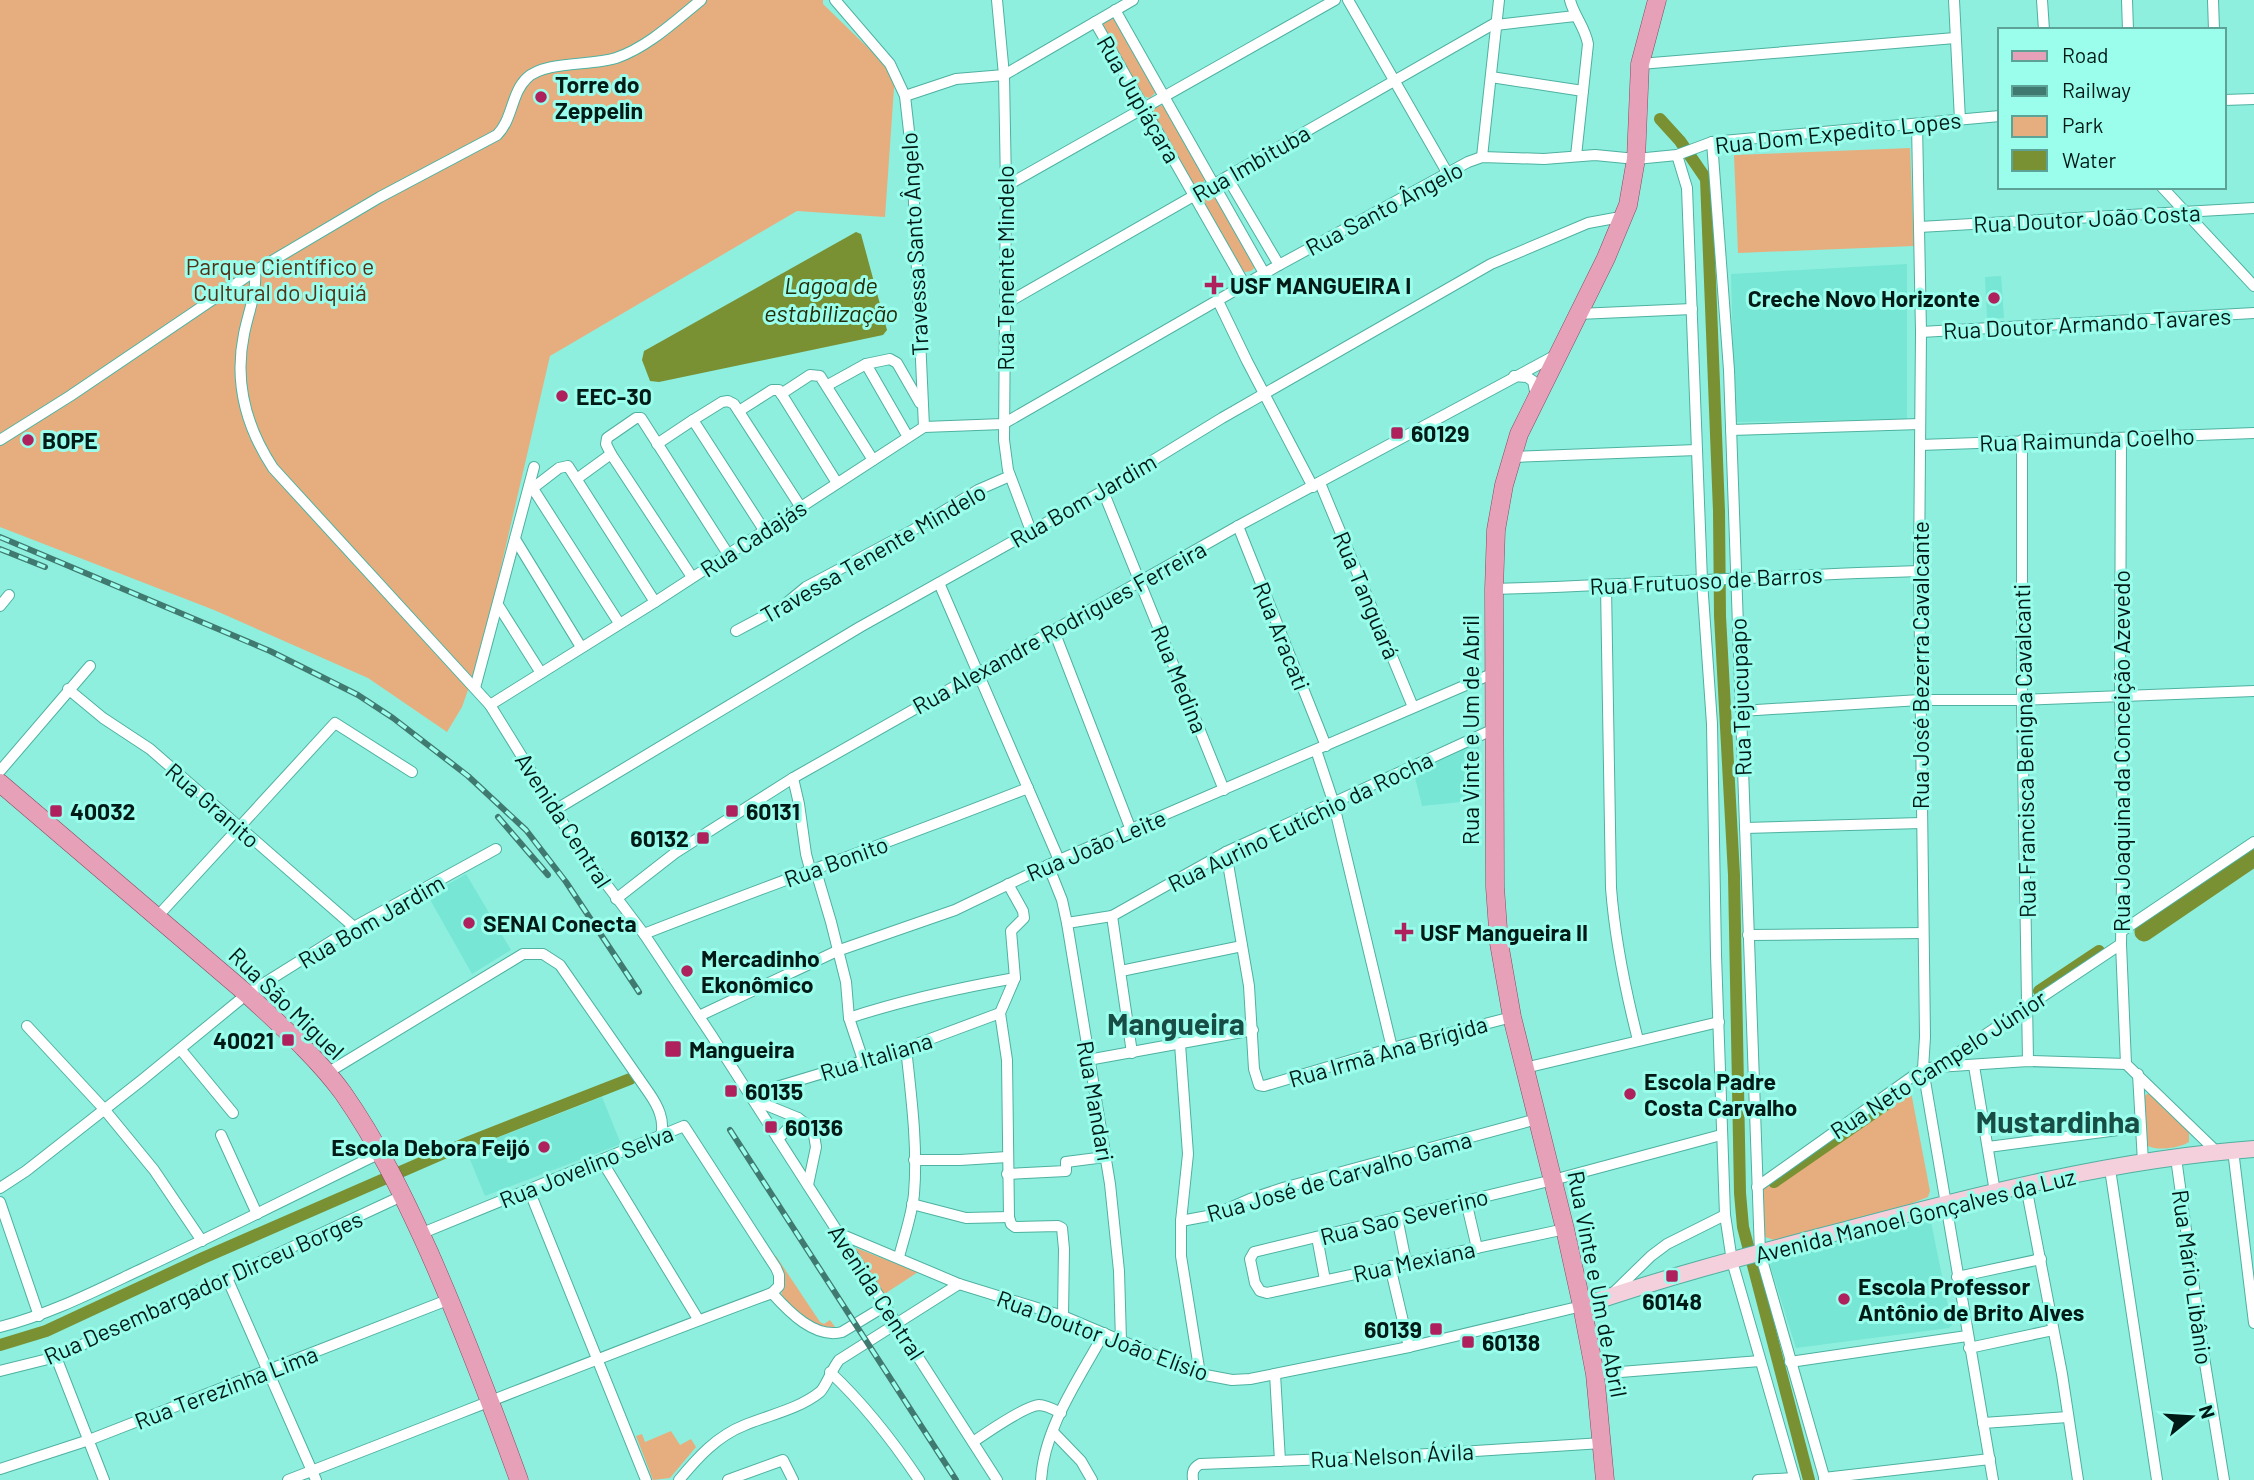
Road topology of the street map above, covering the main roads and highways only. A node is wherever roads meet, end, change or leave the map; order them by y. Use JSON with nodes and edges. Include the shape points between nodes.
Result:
{"nodes":[{"id":1,"x":1657,"y":0,"type":"edge"},
{"id":2,"x":0,"y":783,"type":"edge"},
{"id":3,"x":2254,"y":1149,"type":"edge"},
{"id":4,"x":1582,"y":1306,"type":"junction"},
{"id":5,"x":519,"y":1480,"type":"edge"},
{"id":6,"x":1605,"y":1480,"type":"edge"}],
"edges":[{"from":1,"to":4,"type":"main road","name":"Rua Vinte e Um de Abril","via":[[1640,64],[1636,159],[1623,220],[1536,397],[1512,457],[1496,530],[1496,912],[1512,1017]]},
{"from":2,"to":5,"type":"main road","name":"Rua São Miguel","via":[[247,994],[343,1093],[404,1195],[450,1299]]},
{"from":3,"to":4,"type":"main road","name":"Avenida Manoel Gonçalves da Luz","via":[[2143,1162],[1945,1203]]},
{"from":4,"to":6,"type":"main road","name":"Rua Vinte e Um de Abril","via":[[1595,1374]]}]}
